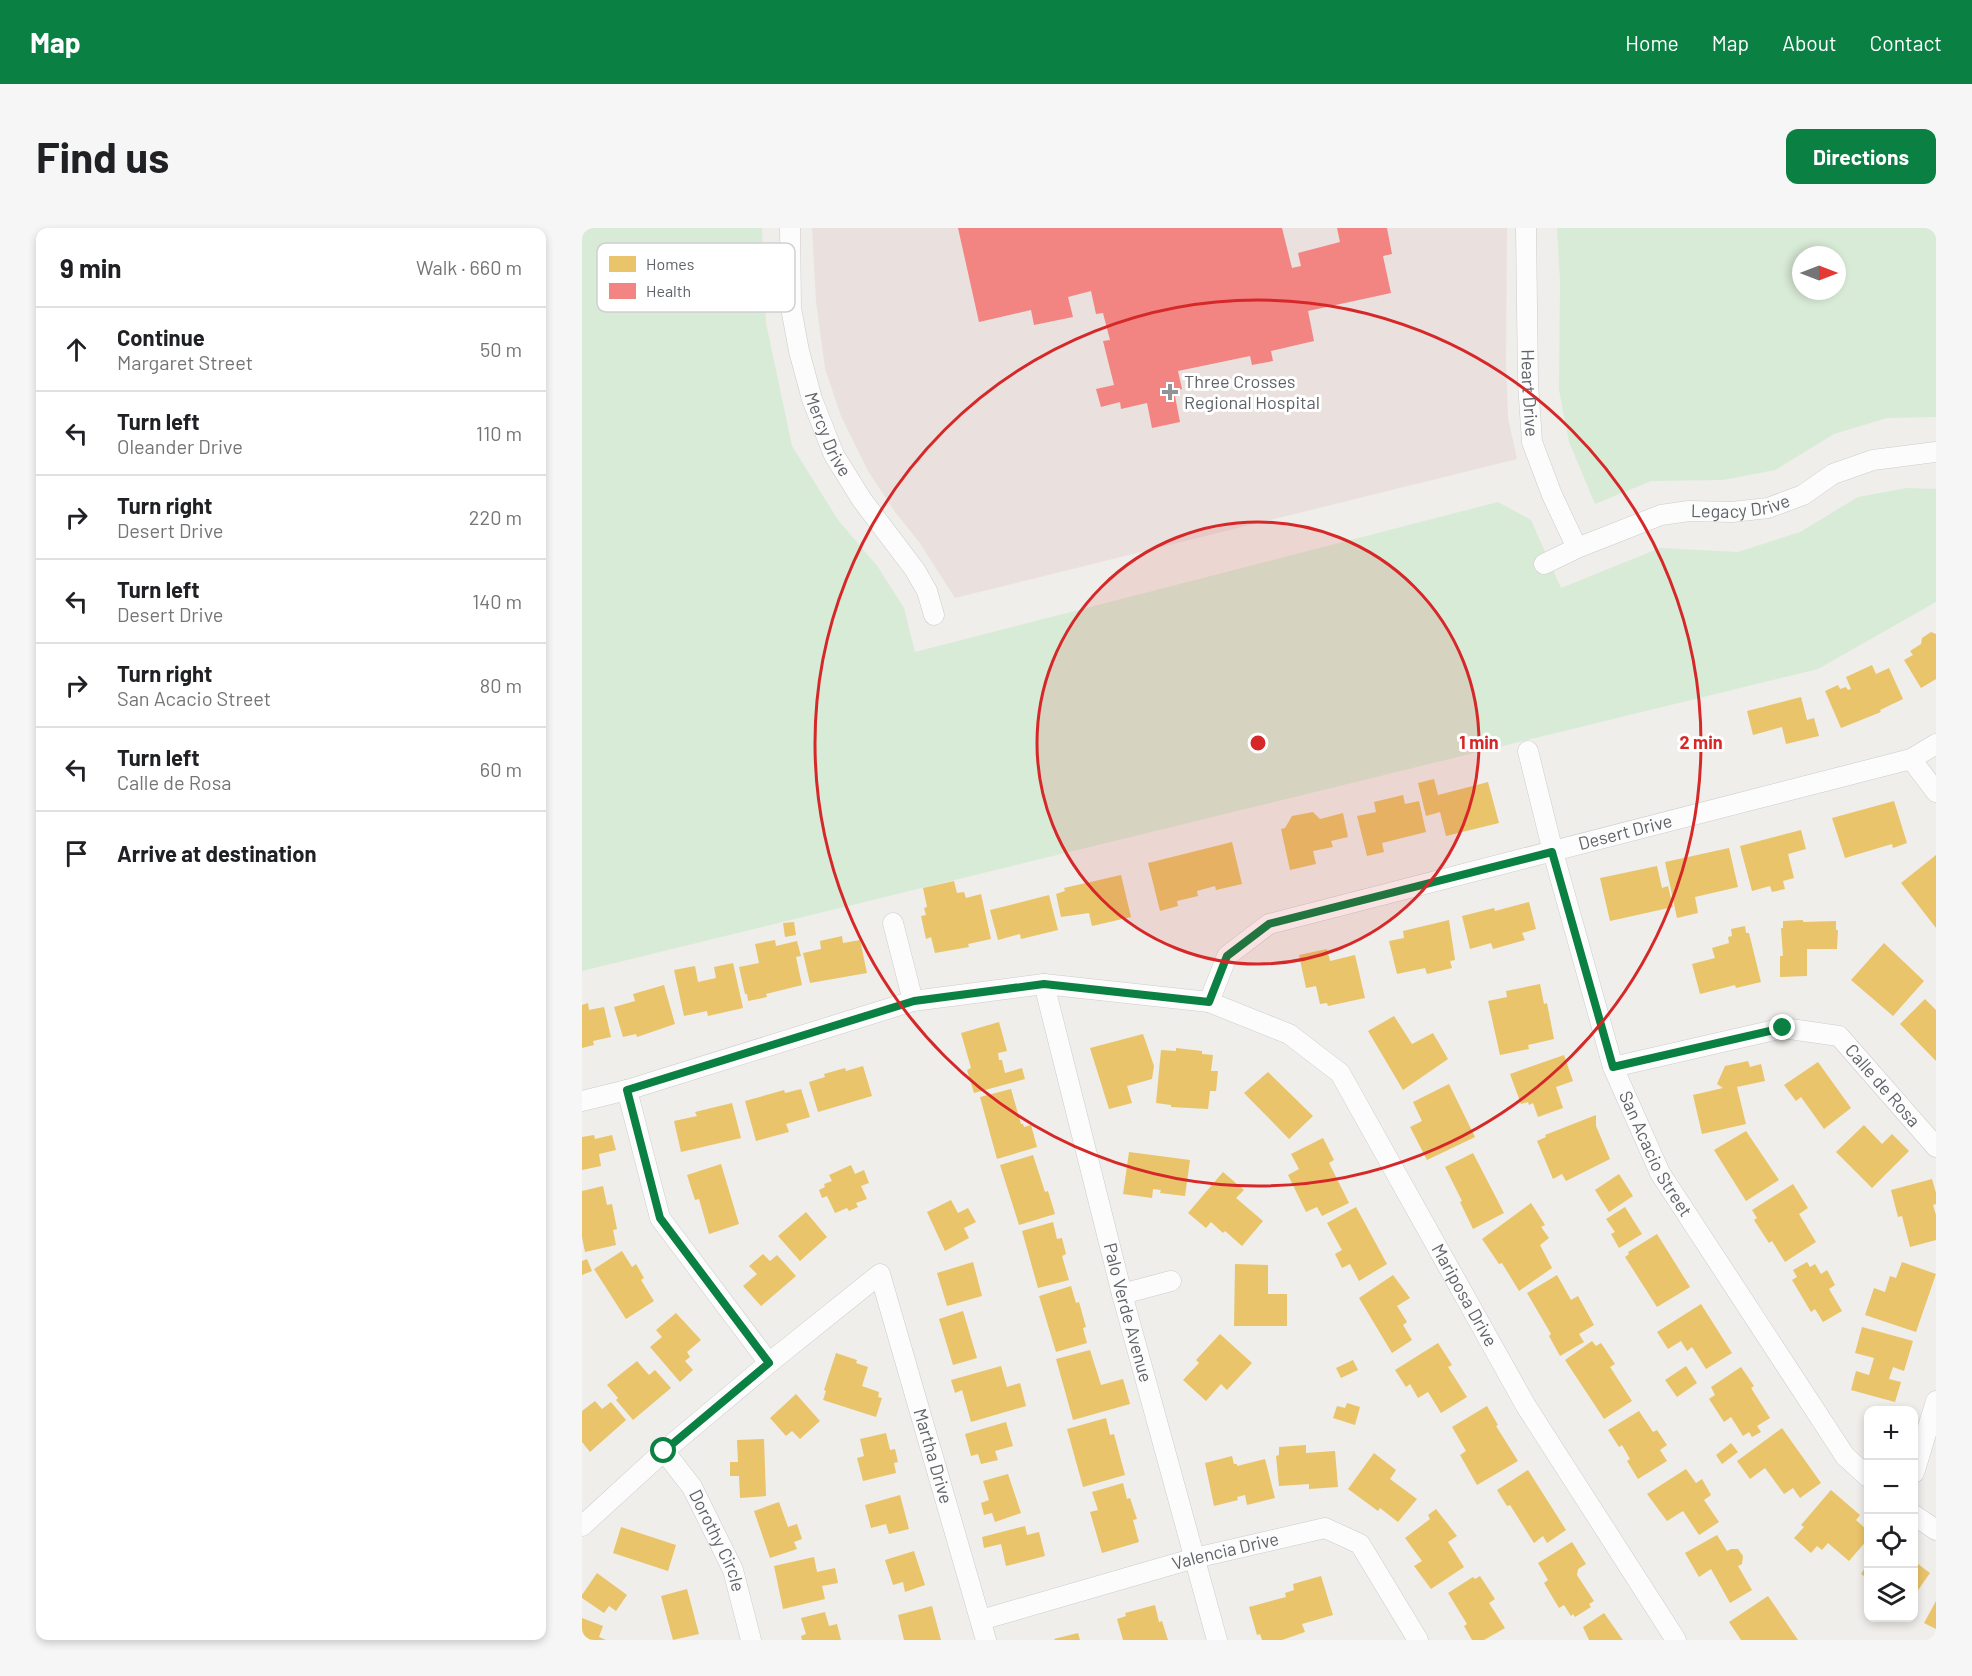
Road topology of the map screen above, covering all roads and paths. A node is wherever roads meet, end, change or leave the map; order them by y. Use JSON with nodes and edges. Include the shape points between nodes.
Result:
{"nodes":[{"id":1,"x":790,"y":228,"type":"edge"},
{"id":2,"x":1526,"y":228,"type":"edge"},
{"id":3,"x":790,"y":243,"type":"edge"},
{"id":4,"x":792,"y":312,"type":"edge"},
{"id":5,"x":1936,"y":452,"type":"edge"},
{"id":6,"x":1577,"y":548,"type":"junction"},
{"id":7,"x":1544,"y":564,"type":"dead end"},
{"id":8,"x":934,"y":615,"type":"dead end"},
{"id":9,"x":1936,"y":744,"type":"edge"},
{"id":10,"x":1528,"y":751,"type":"dead end"},
{"id":11,"x":1911,"y":759,"type":"junction"},
{"id":12,"x":1936,"y":792,"type":"edge"},
{"id":13,"x":1552,"y":852,"type":"junction"},
{"id":14,"x":893,"y":923,"type":"dead end"},
{"id":15,"x":1044,"y":984,"type":"junction"},
{"id":16,"x":914,"y":1001,"type":"junction"},
{"id":17,"x":1209,"y":1002,"type":"junction"},
{"id":18,"x":1613,"y":1067,"type":"junction"},
{"id":19,"x":627,"y":1090,"type":"junction"},
{"id":20,"x":582,"y":1101,"type":"edge"},
{"id":21,"x":1936,"y":1147,"type":"edge"},
{"id":22,"x":1171,"y":1281,"type":"dead end"},
{"id":23,"x":1122,"y":1294,"type":"junction"},
{"id":24,"x":769,"y":1363,"type":"junction"},
{"id":25,"x":1936,"y":1401,"type":"edge"},
{"id":26,"x":664,"y":1451,"type":"junction"},
{"id":27,"x":1918,"y":1460,"type":"edge"},
{"id":28,"x":1864,"y":1473,"type":"edge"},
{"id":29,"x":1918,"y":1518,"type":"edge"},
{"id":30,"x":582,"y":1526,"type":"edge"},
{"id":31,"x":1936,"y":1530,"type":"edge"},
{"id":32,"x":1195,"y":1558,"type":"junction"},
{"id":33,"x":981,"y":1620,"type":"junction"},
{"id":34,"x":751,"y":1640,"type":"edge"},
{"id":35,"x":986,"y":1640,"type":"edge"},
{"id":36,"x":1217,"y":1640,"type":"edge"},
{"id":37,"x":1418,"y":1640,"type":"edge"},
{"id":38,"x":1676,"y":1640,"type":"edge"}],
"edges":[{"from":1,"to":3,"type":"street","name":"Mercy Drive"},
{"from":2,"to":6,"type":"street","name":"Heart Drive","via":[[1532,442]]},
{"from":4,"to":8,"type":"street","name":"Mercy Drive","via":[[812,399],[834,455],[862,500],[915,570]]},
{"from":5,"to":6,"type":"street","name":"Legacy Drive","via":[[1873,460],[1833,474],[1803,495],[1768,508],[1732,512],[1689,510],[1660,515]]},
{"from":6,"to":7,"type":"street","name":"Legacy Drive"},
{"from":9,"to":11,"type":"street","name":"Desert Drive"},
{"from":10,"to":13,"type":"street","name":"San Acacio Street"},
{"from":11,"to":12,"type":"street"},
{"from":11,"to":13,"type":"street","name":"Desert Drive"},
{"from":13,"to":17,"type":"street","name":"Desert Drive","via":[[1269,924],[1227,956]]},
{"from":13,"to":18,"type":"street","name":"San Acacio Street"},
{"from":14,"to":16,"type":"street"},
{"from":15,"to":16,"type":"street"},
{"from":15,"to":17,"type":"street"},
{"from":15,"to":23,"type":"street","name":"Palo Verde Avenue"},
{"from":16,"to":19,"type":"street"},
{"from":17,"to":38,"type":"street","name":"Mariposa Drive","via":[[1289,1034],[1340,1073],[1526,1406]]},
{"from":18,"to":21,"type":"street","name":"Calle de Rosa","via":[[1783,1028],[1839,1036]]},
{"from":18,"to":28,"type":"street","name":"San Acacio Street","via":[[1660,1173],[1845,1456]]},
{"from":19,"to":20,"type":"street"},
{"from":19,"to":24,"type":"street","via":[[660,1218]]},
{"from":22,"to":23,"type":"street"},
{"from":23,"to":32,"type":"street","name":"Palo Verde Avenue"},
{"from":24,"to":26,"type":"street"},
{"from":24,"to":33,"type":"street","name":"Martha Drive","via":[[880,1274]]},
{"from":25,"to":27,"type":"street"},
{"from":26,"to":30,"type":"street"},
{"from":26,"to":34,"type":"street","name":"Dorothy Circle","via":[[692,1487],[733,1570]]},
{"from":29,"to":31,"type":"street"},
{"from":32,"to":33,"type":"street","name":"Valencia Drive"},
{"from":32,"to":36,"type":"street","name":"Palo Verde Avenue"},
{"from":32,"to":37,"type":"street","name":"Valencia Drive","via":[[1325,1528],[1360,1544]]},
{"from":33,"to":35,"type":"street","name":"Martha Drive"}]}
